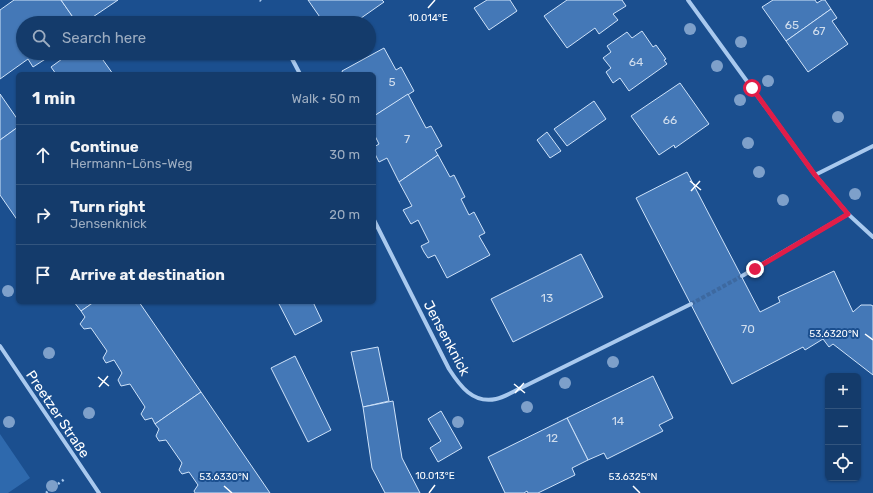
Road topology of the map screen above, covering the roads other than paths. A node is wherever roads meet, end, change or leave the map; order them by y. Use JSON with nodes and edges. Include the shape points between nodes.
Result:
{"nodes":[{"id":1,"x":688,"y":0,"type":"edge"},
{"id":2,"x":293,"y":60,"type":"edge"},
{"id":3,"x":299,"y":72,"type":"edge"},
{"id":4,"x":873,"y":146,"type":"edge"},
{"id":5,"x":815,"y":175,"type":"junction"},
{"id":6,"x":848,"y":214,"type":"junction"},
{"id":7,"x":376,"y":224,"type":"edge"},
{"id":8,"x":873,"y":236,"type":"edge"},
{"id":9,"x":742,"y":276,"type":"tunnel mouth"},
{"id":10,"x":691,"y":304,"type":"tunnel mouth"},
{"id":11,"x":0,"y":346,"type":"edge"},
{"id":12,"x":99,"y":493,"type":"edge"}],
"edges":[{"from":1,"to":5,"type":"street"},
{"from":2,"to":3,"type":"street"},
{"from":4,"to":5,"type":"street"},
{"from":5,"to":6,"type":"street"},
{"from":6,"to":8,"type":"street"},
{"from":6,"to":9,"type":"street"},
{"from":7,"to":10,"type":"street","name":"Jensenknick","via":[[449,369],[460,386],[470,395],[482,400],[497,399]]},
{"from":11,"to":12,"type":"street","name":"Preetzer Straße"}]}
